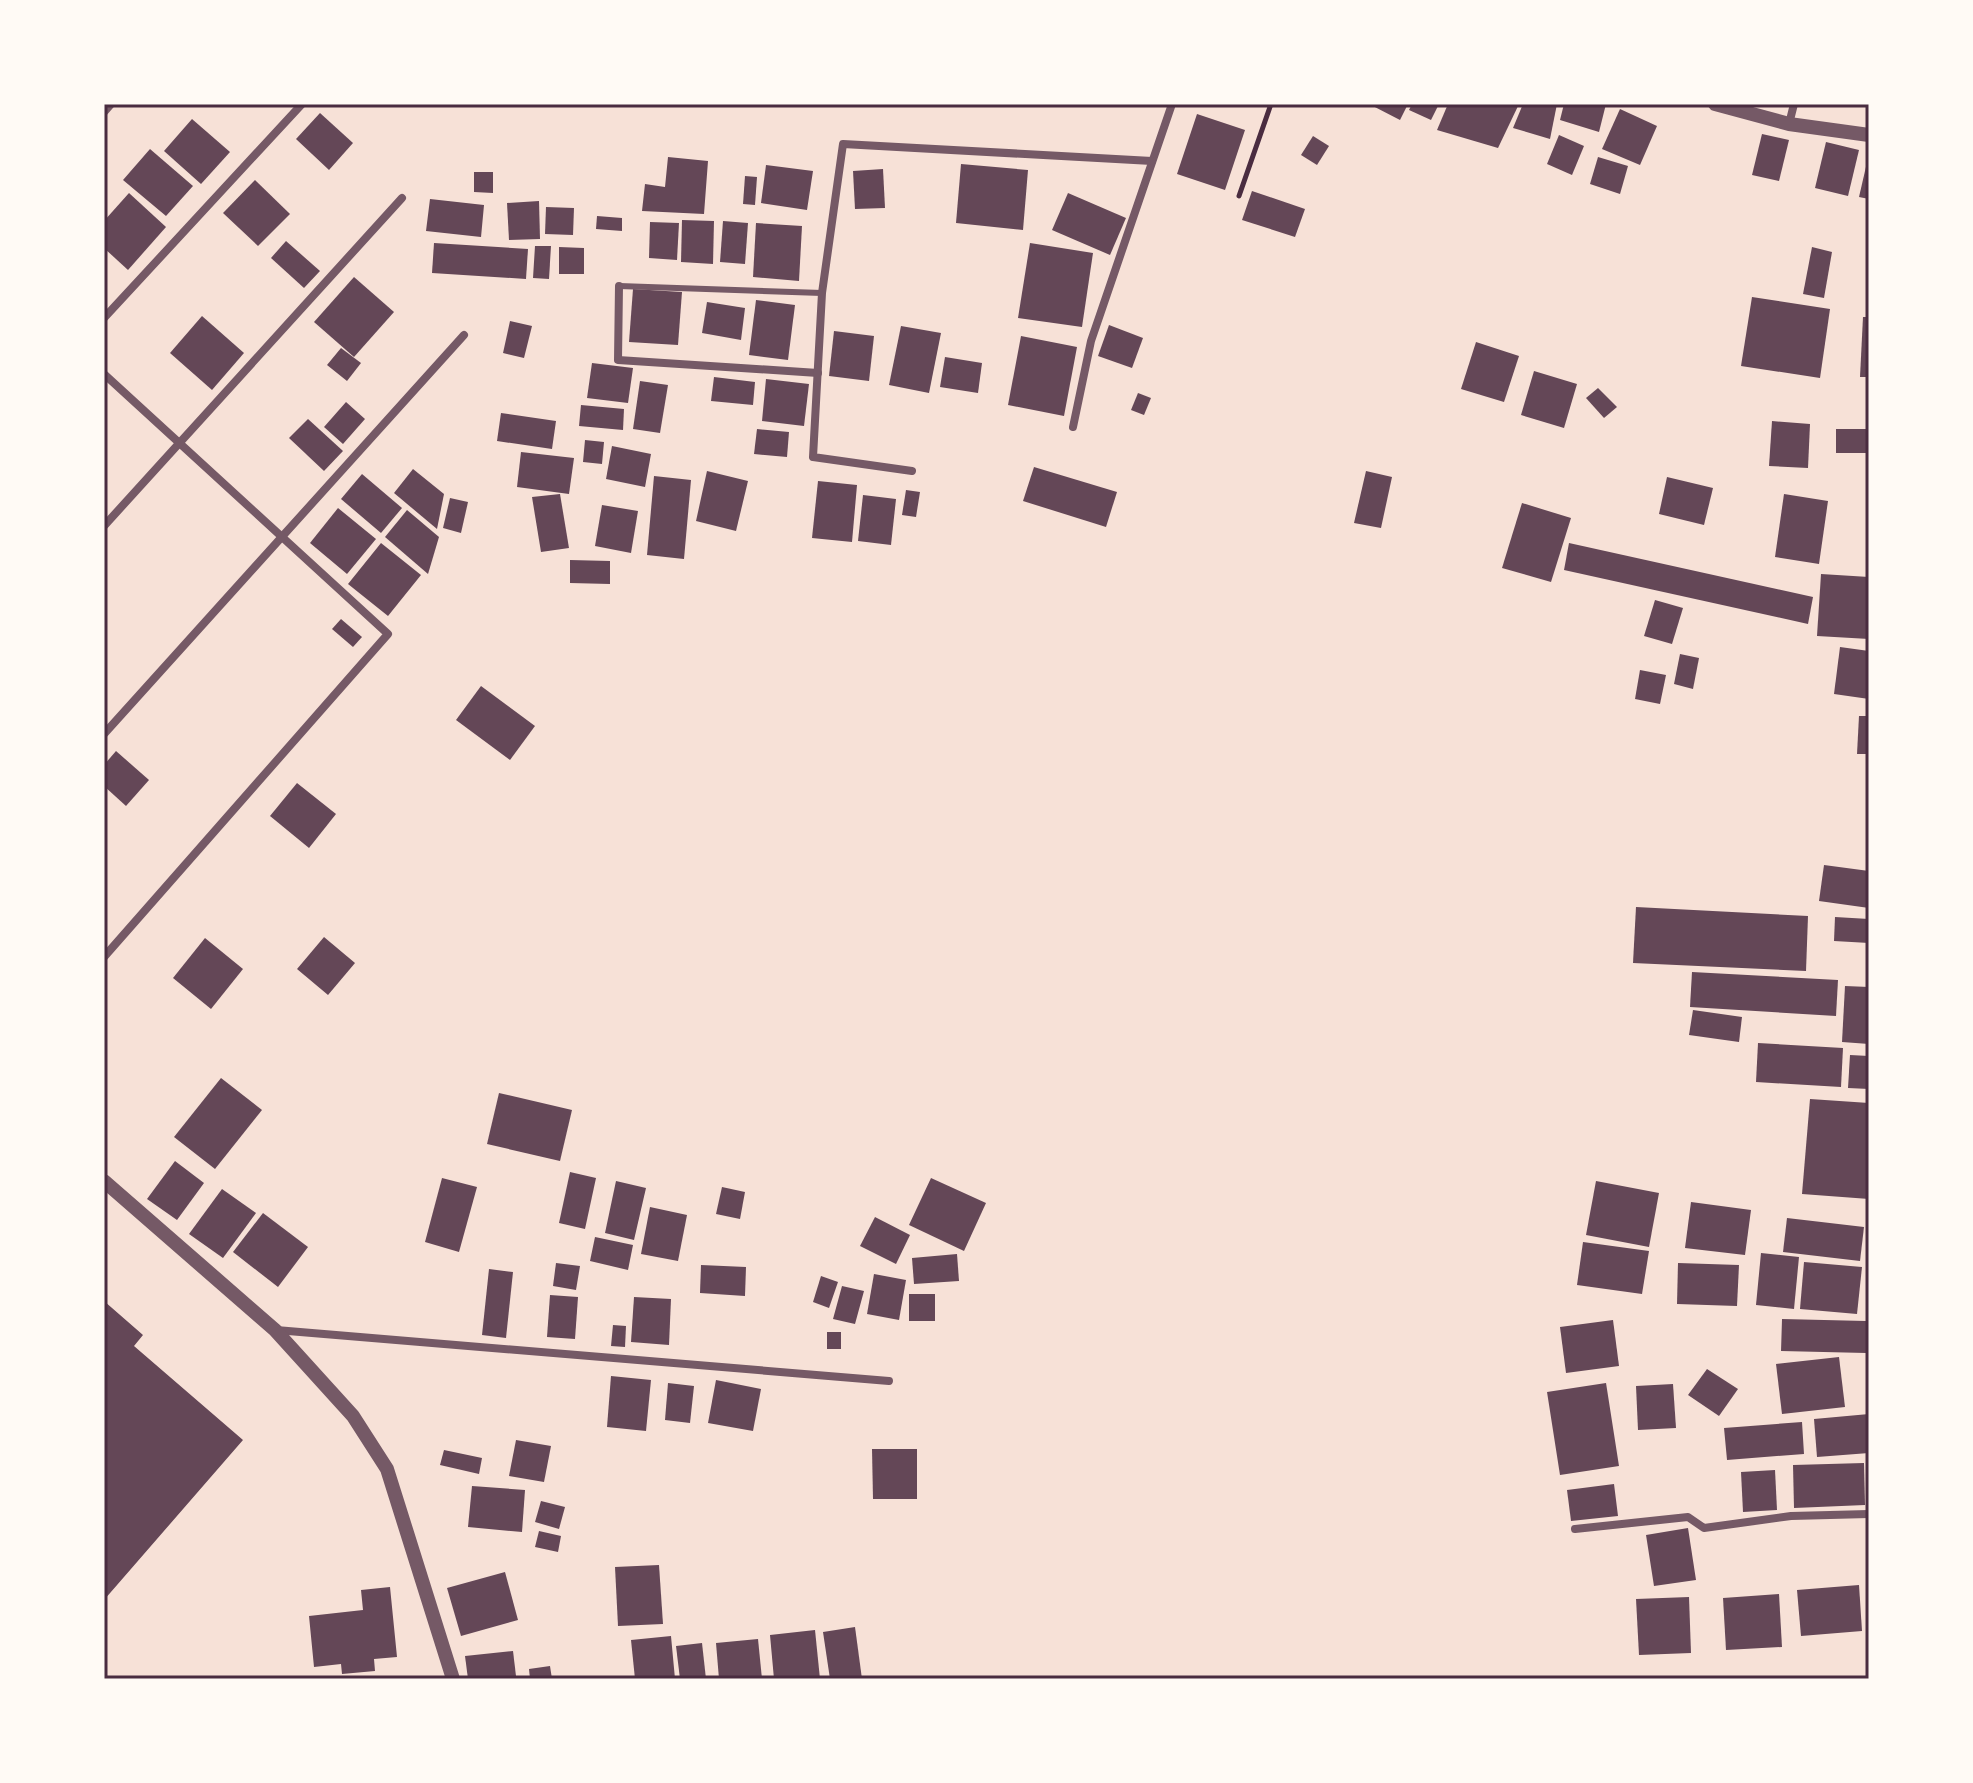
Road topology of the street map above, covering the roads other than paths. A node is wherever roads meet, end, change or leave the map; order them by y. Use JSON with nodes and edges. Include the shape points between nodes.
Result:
{"nodes":[{"id":1,"x":111,"y":104,"type":"edge"},
{"id":2,"x":302,"y":104,"type":"edge"},
{"id":3,"x":1172,"y":104,"type":"edge"},
{"id":4,"x":1715,"y":104,"type":"edge"},
{"id":5,"x":1794,"y":104,"type":"edge"},
{"id":6,"x":104,"y":112,"type":"edge"},
{"id":7,"x":1789,"y":124,"type":"junction"},
{"id":8,"x":1869,"y":135,"type":"edge"},
{"id":9,"x":1152,"y":161,"type":"junction"},
{"id":10,"x":402,"y":198,"type":"dead end"},
{"id":11,"x":619,"y":286,"type":"joint"},
{"id":12,"x":822,"y":293,"type":"junction"},
{"id":13,"x":104,"y":318,"type":"edge"},
{"id":14,"x":464,"y":335,"type":"dead end"},
{"id":15,"x":818,"y":373,"type":"junction"},
{"id":16,"x":104,"y":374,"type":"edge"},
{"id":17,"x":1073,"y":427,"type":"dead end"},
{"id":18,"x":178,"y":442,"type":"junction"},
{"id":19,"x":912,"y":471,"type":"dead end"},
{"id":20,"x":104,"y":526,"type":"edge"},
{"id":21,"x":283,"y":536,"type":"junction"},
{"id":22,"x":104,"y":734,"type":"edge"},
{"id":23,"x":104,"y":957,"type":"edge"},
{"id":24,"x":104,"y":1181,"type":"edge"},
{"id":25,"x":275,"y":1330,"type":"junction"},
{"id":26,"x":889,"y":1381,"type":"dead end"},
{"id":27,"x":1869,"y":1514,"type":"edge"},
{"id":28,"x":1575,"y":1529,"type":"dead end"},
{"id":29,"x":453,"y":1679,"type":"edge"}],
"edges":[{"from":1,"to":6,"type":"street"},
{"from":2,"to":13,"type":"street"},
{"from":3,"to":9,"type":"street"},
{"from":4,"to":7,"type":"street"},
{"from":5,"to":7,"type":"street"},
{"from":7,"to":8,"type":"street"},
{"from":9,"to":12,"type":"street","via":[[843,144]]},
{"from":9,"to":17,"type":"street","via":[[1091,341]]},
{"from":10,"to":18,"type":"street"},
{"from":11,"to":12,"type":"lane"},
{"from":11,"to":15,"type":"street","via":[[618,360]]},
{"from":12,"to":15,"type":"street"},
{"from":14,"to":21,"type":"street"},
{"from":15,"to":19,"type":"street","via":[[813,457]]},
{"from":16,"to":18,"type":"street"},
{"from":18,"to":20,"type":"street"},
{"from":18,"to":21,"type":"street"},
{"from":21,"to":22,"type":"street"},
{"from":21,"to":23,"type":"street","via":[[388,634]]},
{"from":24,"to":25,"type":"street"},
{"from":25,"to":26,"type":"street"},
{"from":25,"to":29,"type":"street","via":[[353,1416],[387,1469]]},
{"from":27,"to":28,"type":"street","via":[[1791,1516],[1704,1528],[1688,1517]]}]}
